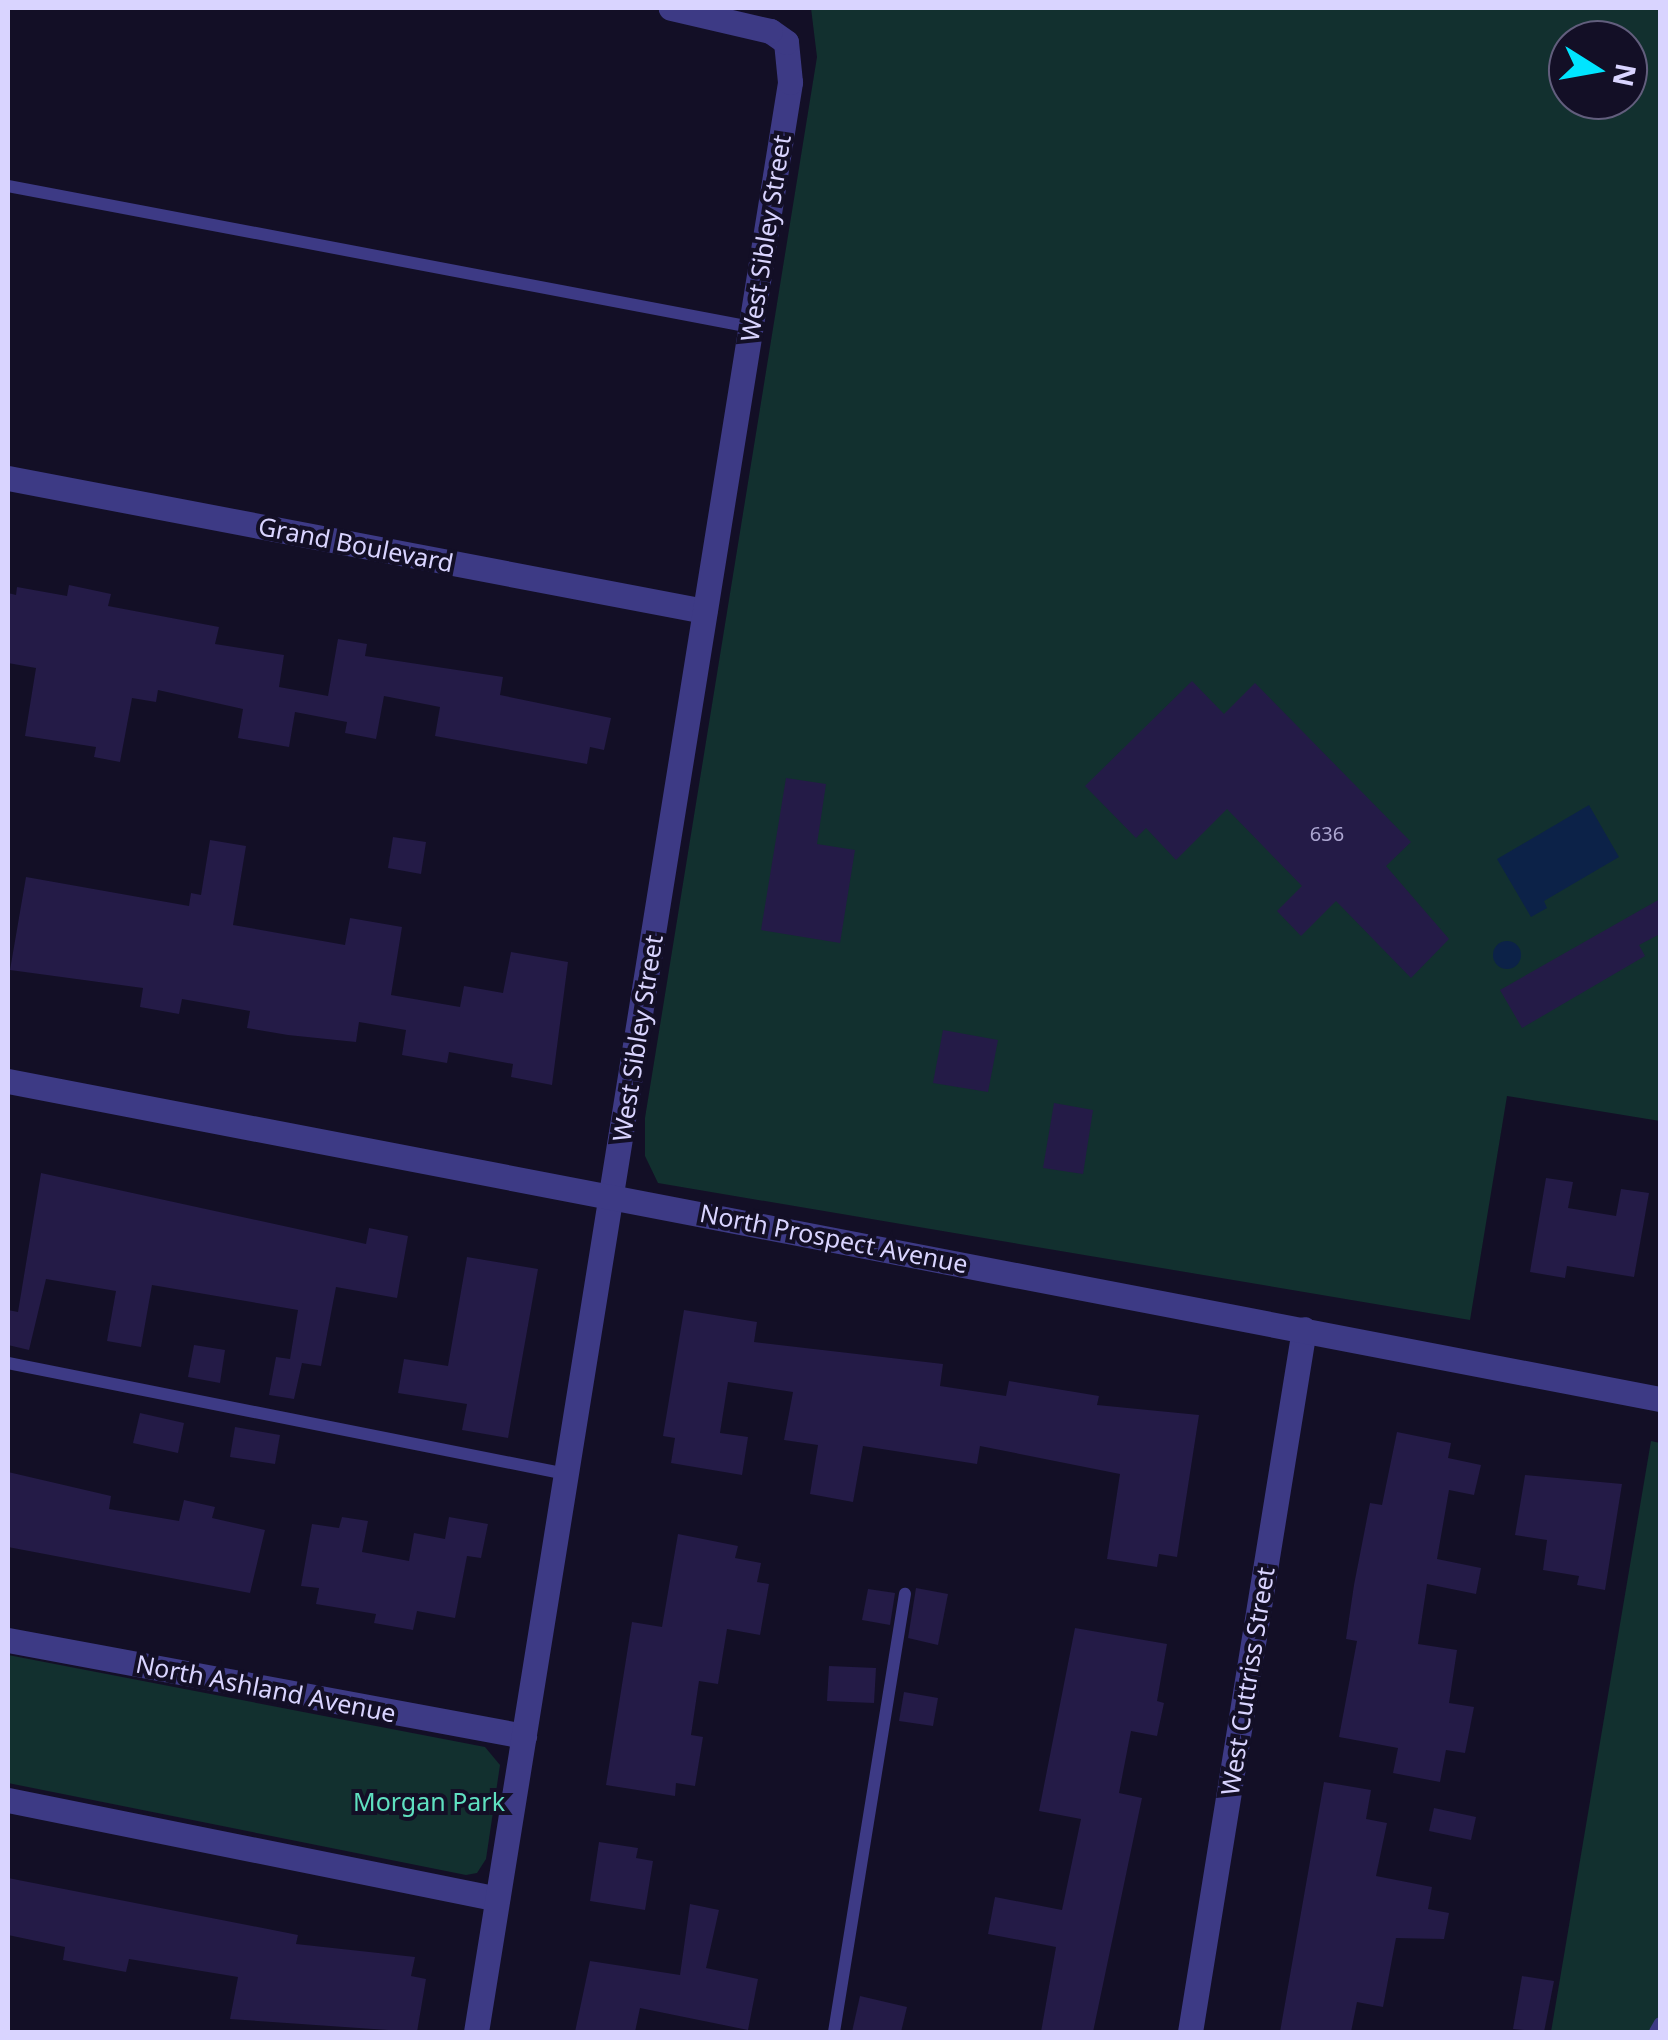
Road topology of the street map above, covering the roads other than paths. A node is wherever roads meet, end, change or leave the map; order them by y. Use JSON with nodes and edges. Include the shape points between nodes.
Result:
{"nodes":[{"id":1,"x":671,"y":8,"type":"edge"},
{"id":2,"x":8,"y":186,"type":"edge"},
{"id":3,"x":750,"y":327,"type":"junction"},
{"id":4,"x":8,"y":478,"type":"edge"},
{"id":5,"x":704,"y":612,"type":"junction"},
{"id":6,"x":8,"y":1081,"type":"edge"},
{"id":7,"x":612,"y":1194,"type":"junction"},
{"id":8,"x":1304,"y":1329,"type":"junction"},
{"id":9,"x":8,"y":1362,"type":"edge"},
{"id":10,"x":1660,"y":1399,"type":"edge"},
{"id":11,"x":566,"y":1474,"type":"junction"},
{"id":12,"x":904,"y":1594,"type":"dead end"},
{"id":13,"x":8,"y":1640,"type":"edge"},
{"id":14,"x":524,"y":1736,"type":"junction"},
{"id":15,"x":8,"y":1800,"type":"edge"},
{"id":16,"x":497,"y":1899,"type":"junction"},
{"id":17,"x":1660,"y":2023,"type":"edge"},
{"id":18,"x":476,"y":2032,"type":"edge"},
{"id":19,"x":834,"y":2032,"type":"edge"},
{"id":20,"x":1190,"y":2032,"type":"edge"},
{"id":21,"x":1655,"y":2032,"type":"edge"}],
"edges":[{"from":1,"to":3,"type":"street","name":"West Sibley Street","via":[[752,24],[786,42],[790,82]]},
{"from":2,"to":3,"type":"lane"},
{"from":3,"to":5,"type":"street","name":"West Sibley Street"},
{"from":4,"to":5,"type":"street","name":"Grand Boulevard"},
{"from":5,"to":7,"type":"street","name":"West Sibley Street"},
{"from":6,"to":7,"type":"street","name":"North Prospect Avenue"},
{"from":7,"to":8,"type":"street","name":"North Prospect Avenue"},
{"from":7,"to":11,"type":"street","name":"West Sibley Street"},
{"from":8,"to":10,"type":"street","name":"North Prospect Avenue"},
{"from":8,"to":20,"type":"street","name":"West Cuttriss Street"},
{"from":9,"to":11,"type":"lane"},
{"from":11,"to":14,"type":"street","name":"West Sibley Street"},
{"from":12,"to":19,"type":"lane"},
{"from":13,"to":14,"type":"street","name":"North Ashland Avenue"},
{"from":14,"to":16,"type":"street","name":"West Sibley Street"},
{"from":15,"to":16,"type":"street"},
{"from":16,"to":18,"type":"street","name":"West Sibley Street"},
{"from":17,"to":21,"type":"lane"}]}
